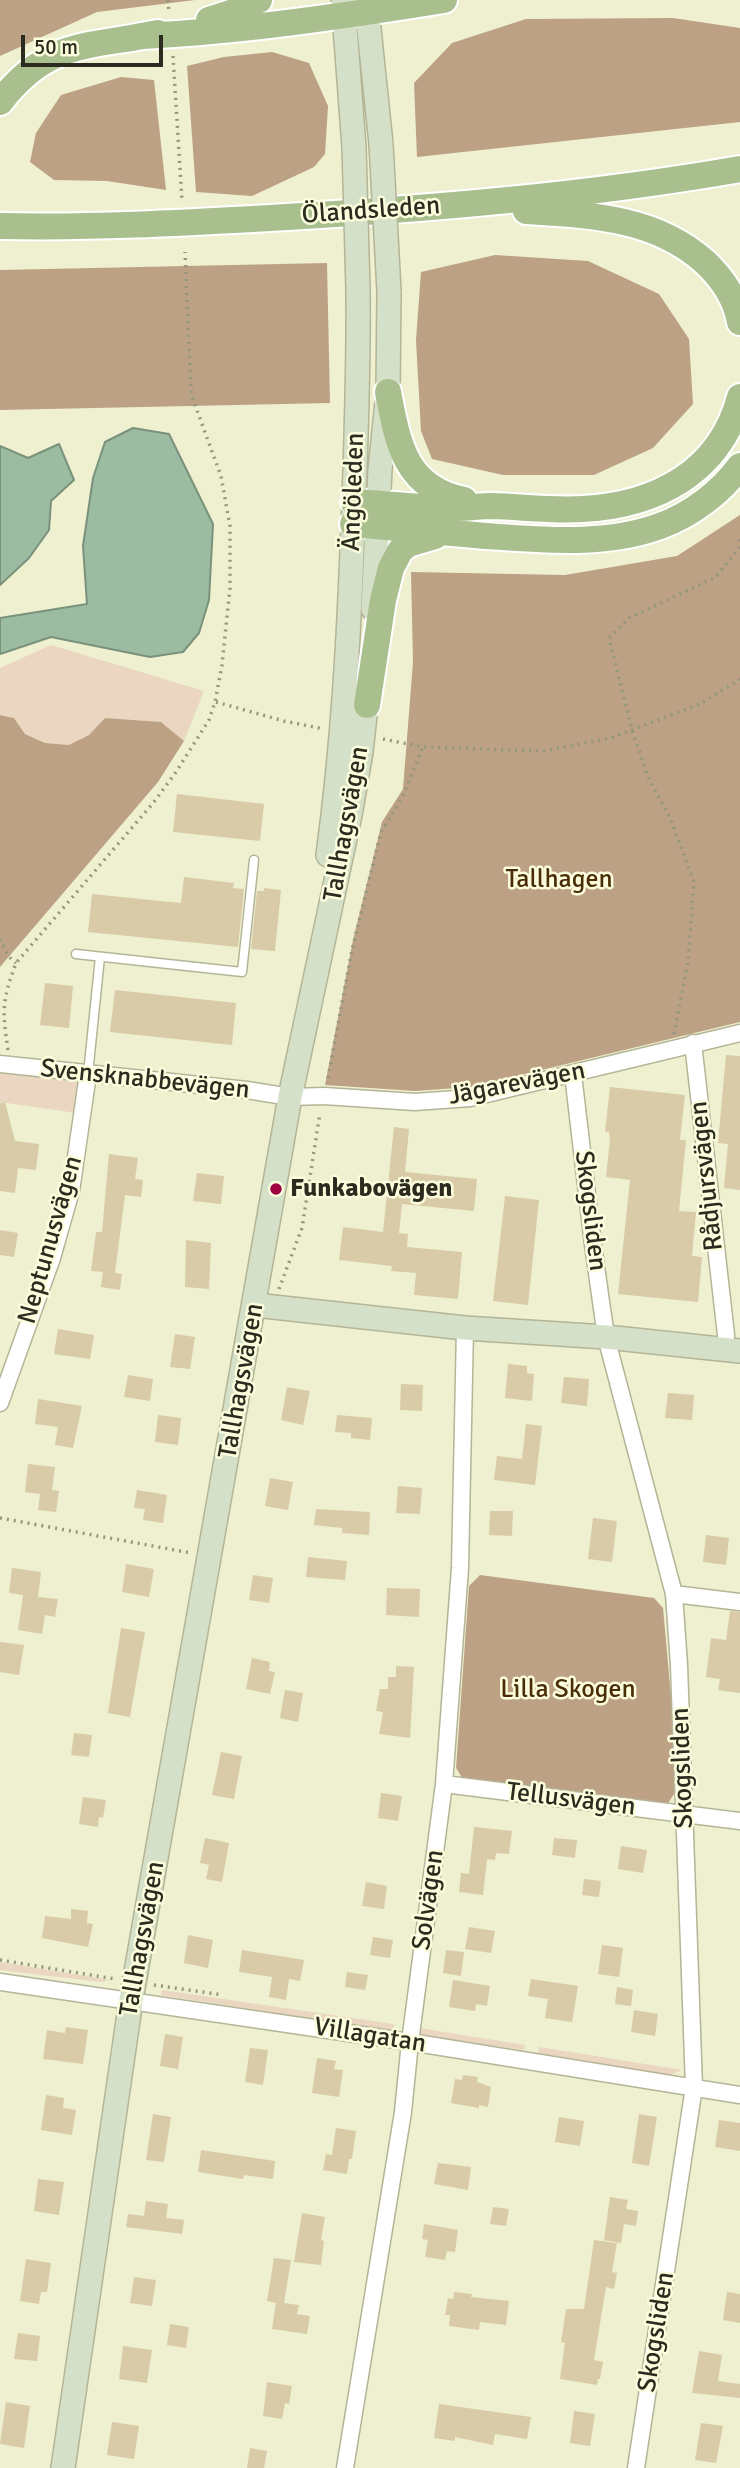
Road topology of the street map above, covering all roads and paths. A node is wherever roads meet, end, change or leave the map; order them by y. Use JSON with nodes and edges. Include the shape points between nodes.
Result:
{"nodes":[{"id":1,"x":168,"y":0,"type":"edge"},
{"id":2,"x":259,"y":0,"type":"edge"},
{"id":3,"x":444,"y":0,"type":"edge"},
{"id":4,"x":356,"y":7,"type":"edge"},
{"id":5,"x":170,"y":18,"type":"dead end"},
{"id":6,"x":142,"y":36,"type":"junction"},
{"id":7,"x":173,"y":56,"type":"dead end"},
{"id":8,"x":0,"y":102,"type":"edge"},
{"id":9,"x":740,"y":169,"type":"edge"},
{"id":10,"x":182,"y":206,"type":"dead end"},
{"id":11,"x":434,"y":206,"type":"junction"},
{"id":12,"x":0,"y":226,"type":"edge"},
{"id":13,"x":185,"y":252,"type":"dead end"},
{"id":14,"x":740,"y":322,"type":"edge"},
{"id":15,"x":388,"y":391,"type":"junction"},
{"id":16,"x":740,"y":397,"type":"edge"},
{"id":17,"x":740,"y":466,"type":"edge"},
{"id":18,"x":493,"y":506,"type":"junction"},
{"id":19,"x":366,"y":514,"type":"junction"},
{"id":20,"x":465,"y":534,"type":"junction"},
{"id":21,"x":740,"y":537,"type":"edge"},
{"id":22,"x":740,"y":680,"type":"edge"},
{"id":23,"x":215,"y":702,"type":"junction"},
{"id":24,"x":367,"y":705,"type":"junction"},
{"id":25,"x":329,"y":730,"type":"dead end"},
{"id":26,"x":632,"y":730,"type":"junction"},
{"id":27,"x":376,"y":738,"type":"dead end"},
{"id":28,"x":423,"y":747,"type":"junction"},
{"id":29,"x":254,"y":860,"type":"dead end"},
{"id":30,"x":0,"y":939,"type":"edge"},
{"id":31,"x":76,"y":954,"type":"dead end"},
{"id":32,"x":100,"y":957,"type":"junction"},
{"id":33,"x":16,"y":963,"type":"junction"},
{"id":34,"x":314,"y":983,"type":"junction"},
{"id":35,"x":740,"y":1033,"type":"edge"},
{"id":36,"x":693,"y":1043,"type":"junction"},
{"id":37,"x":671,"y":1049,"type":"junction"},
{"id":38,"x":5,"y":1064,"type":"edge"},
{"id":39,"x":88,"y":1074,"type":"junction"},
{"id":40,"x":573,"y":1074,"type":"junction"},
{"id":41,"x":324,"y":1096,"type":"junction"},
{"id":42,"x":290,"y":1097,"type":"junction"},
{"id":43,"x":263,"y":1306,"type":"junction"},
{"id":44,"x":465,"y":1328,"type":"junction"},
{"id":45,"x":606,"y":1337,"type":"junction"},
{"id":46,"x":733,"y":1350,"type":"edge"},
{"id":47,"x":0,"y":1403,"type":"edge"},
{"id":48,"x":0,"y":1518,"type":"edge"},
{"id":49,"x":211,"y":1557,"type":"junction"},
{"id":50,"x":674,"y":1594,"type":"junction"},
{"id":51,"x":740,"y":1602,"type":"edge"},
{"id":52,"x":444,"y":1784,"type":"junction"},
{"id":53,"x":685,"y":1814,"type":"junction"},
{"id":54,"x":740,"y":1821,"type":"edge"},
{"id":55,"x":0,"y":1982,"type":"edge"},
{"id":56,"x":131,"y":2000,"type":"junction"},
{"id":57,"x":410,"y":2042,"type":"junction"},
{"id":58,"x":694,"y":2087,"type":"junction"},
{"id":59,"x":740,"y":2095,"type":"edge"},
{"id":60,"x":63,"y":2468,"type":"edge"},
{"id":61,"x":345,"y":2468,"type":"edge"},
{"id":62,"x":636,"y":2468,"type":"edge"}],
"edges":[{"from":1,"to":5,"type":"path"},
{"from":2,"to":6,"type":"main road","via":[[208,21]]},
{"from":3,"to":4,"type":"main road"},
{"from":4,"to":6,"type":"main road","via":[[186,34]]},
{"from":4,"to":15,"type":"main road","name":"Tallhagsvägen","bridge":true,"via":[[381,144],[389,291]]},
{"from":4,"to":19,"type":"main road","name":"Ängöleden","bridge":true,"via":[[354,147]]},
{"from":6,"to":8,"type":"main road","via":[[70,48],[25,74]]},
{"from":7,"to":10,"type":"path"},
{"from":9,"to":11,"type":"main road","name":"Ölandsleden","via":[[554,196]]},
{"from":11,"to":12,"type":"main road","name":"Ölandsleden","via":[[139,225]]},
{"from":11,"to":14,"type":"main road","via":[[594,215],[651,229],[675,240],[714,271],[730,293]]},
{"from":13,"to":23,"type":"path","via":[[191,394],[221,475],[230,526],[230,588]]},
{"from":15,"to":18,"type":"main road","via":[[402,451],[414,473],[439,494]]},
{"from":15,"to":19,"type":"main road","name":"Tallhagsvägen"},
{"from":16,"to":18,"type":"main road","via":[[715,450],[697,469],[660,493],[581,510]]},
{"from":17,"to":20,"type":"main road","via":[[713,495],[689,511],[661,526],[633,533],[561,540]]},
{"from":18,"to":19,"type":"main road"},
{"from":19,"to":20,"type":"main road"},
{"from":19,"to":24,"type":"main road","name":"Tallhagsvägen"},
{"from":19,"to":34,"type":"main road","name":"Ängöleden"},
{"from":20,"to":24,"type":"main road","via":[[418,540],[395,558],[383,600]]},
{"from":21,"to":26,"type":"path","via":[[739,548],[716,577],[629,618],[609,638]]},
{"from":22,"to":26,"type":"path","via":[[700,704]]},
{"from":23,"to":25,"type":"path"},
{"from":23,"to":33,"type":"path","via":[[209,720],[154,802]]},
{"from":24,"to":34,"type":"main road","name":"Tallhagsvägen","via":[[351,815]]},
{"from":26,"to":28,"type":"path","via":[[543,751]]},
{"from":26,"to":37,"type":"path","via":[[694,882],[688,962]]},
{"from":27,"to":28,"type":"path"},
{"from":28,"to":41,"type":"path","via":[[381,832]]},
{"from":29,"to":32,"type":"lane","via":[[242,972]]},
{"from":30,"to":33,"type":"path"},
{"from":31,"to":32,"type":"lane"},
{"from":32,"to":39,"type":"lane"},
{"from":33,"to":38,"type":"path","via":[[2,1013]]},
{"from":34,"to":42,"type":"main road","name":"Tallhagsvägen"},
{"from":35,"to":36,"type":"street","name":"Jägarevägen"},
{"from":36,"to":37,"type":"street","name":"Jägarevägen"},
{"from":36,"to":46,"type":"street","name":"Rådjursvägen","via":[[726,1335]]},
{"from":37,"to":40,"type":"street","name":"Jägarevägen"},
{"from":38,"to":39,"type":"street","name":"Svensknabbevägen"},
{"from":39,"to":42,"type":"street","name":"Svensknabbevägen"},
{"from":39,"to":47,"type":"street","name":"Neptunusvägen","via":[[71,1191]]},
{"from":40,"to":41,"type":"street","name":"Jägarevägen","via":[[470,1098],[415,1102]]},
{"from":40,"to":45,"type":"street","name":"Skogsliden"},
{"from":41,"to":42,"type":"street","name":"Jägarevägen"},
{"from":41,"to":43,"type":"path","via":[[302,1228]]},
{"from":42,"to":43,"type":"main road","name":"Tallhagsvägen"},
{"from":43,"to":44,"type":"main road"},
{"from":43,"to":49,"type":"main road","name":"Tallhagsvägen"},
{"from":44,"to":45,"type":"main road"},
{"from":44,"to":52,"type":"street","name":"Solvägen","via":[[460,1568]]},
{"from":45,"to":46,"type":"main road"},
{"from":45,"to":50,"type":"street","name":"Skogsliden"},
{"from":48,"to":49,"type":"path"},
{"from":49,"to":56,"type":"main road","name":"Tallhagsvägen"},
{"from":50,"to":51,"type":"street"},
{"from":50,"to":53,"type":"street","name":"Skogsliden"},
{"from":52,"to":53,"type":"street","name":"Tellusvägen"},
{"from":52,"to":57,"type":"street","name":"Solvägen"},
{"from":53,"to":54,"type":"street","name":"Tellusvägen"},
{"from":53,"to":58,"type":"street","name":"Skogsliden"},
{"from":55,"to":56,"type":"street","name":"Villagatan"},
{"from":56,"to":57,"type":"street","name":"Villagatan"},
{"from":56,"to":60,"type":"main road","name":"Tallhagsvägen"},
{"from":57,"to":58,"type":"street","name":"Villagatan"},
{"from":57,"to":61,"type":"street","name":"Solvägen","via":[[403,2112]]},
{"from":58,"to":59,"type":"street","name":"Villagatan"},
{"from":58,"to":62,"type":"street","name":"Skogsliden"}]}
